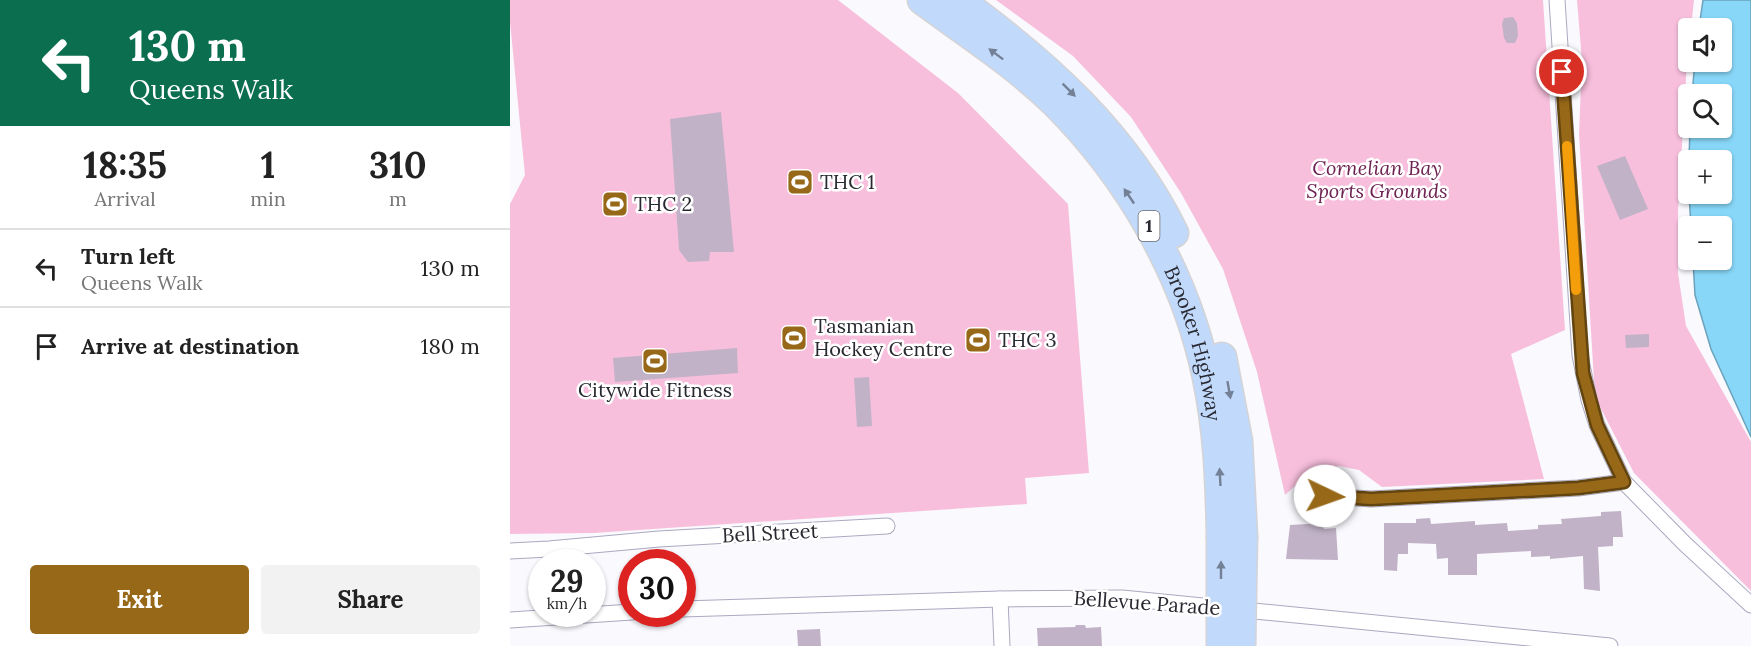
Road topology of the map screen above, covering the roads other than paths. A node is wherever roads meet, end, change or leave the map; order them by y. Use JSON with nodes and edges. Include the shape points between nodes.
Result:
{"nodes":[{"id":1,"x":922,"y":0,"type":"edge"},
{"id":2,"x":959,"y":0,"type":"edge"},
{"id":3,"x":1557,"y":0,"type":"edge"},
{"id":4,"x":1624,"y":482,"type":"junction"},
{"id":5,"x":1325,"y":496,"type":"dead end"},
{"id":6,"x":887,"y":526,"type":"dead end"},
{"id":7,"x":1232,"y":536,"type":"junction"},
{"id":8,"x":510,"y":551,"type":"edge"},
{"id":9,"x":1000,"y":599,"type":"junction"},
{"id":10,"x":1751,"y":605,"type":"edge"},
{"id":11,"x":696,"y":609,"type":"edge"},
{"id":12,"x":618,"y":613,"type":"edge"},
{"id":13,"x":510,"y":620,"type":"edge"},
{"id":14,"x":1002,"y":646,"type":"edge"},
{"id":15,"x":1221,"y":646,"type":"edge"},
{"id":16,"x":1241,"y":646,"type":"edge"},
{"id":17,"x":1610,"y":646,"type":"edge"}],
"edges":[{"from":7,"to":1,"type":"highway","name":"Brooker Highway","number":"1","one_way":true,"via":[[1220,479],[1207,377],[1194,327],[1173,272],[1146,221],[1112,170],[1055,103],[1001,57]]},
{"from":2,"to":7,"type":"highway","name":"Brooker Highway","number":"1","one_way":true,"via":[[1036,59],[1069,90],[1108,131],[1166,216],[1195,276],[1227,375],[1238,441]]},
{"from":3,"to":4,"type":"street","via":[[1580,355],[1597,425]]},
{"from":4,"to":5,"type":"street","via":[[1371,499]]},
{"from":4,"to":10,"type":"street"},
{"from":6,"to":8,"type":"street","name":"Bell Street"},
{"from":15,"to":7,"type":"highway","name":"Brooker Highway","number":"1","one_way":true,"bridge":true},
{"from":7,"to":16,"type":"highway","name":"Brooker Highway","number":"1","bridge":true},
{"from":9,"to":11,"type":"street","name":"Bellevue Parade"},
{"from":9,"to":14,"type":"street"},
{"from":9,"to":17,"type":"street","name":"Bellevue Parade","via":[[1122,598]]},
{"from":12,"to":13,"type":"street"}]}
